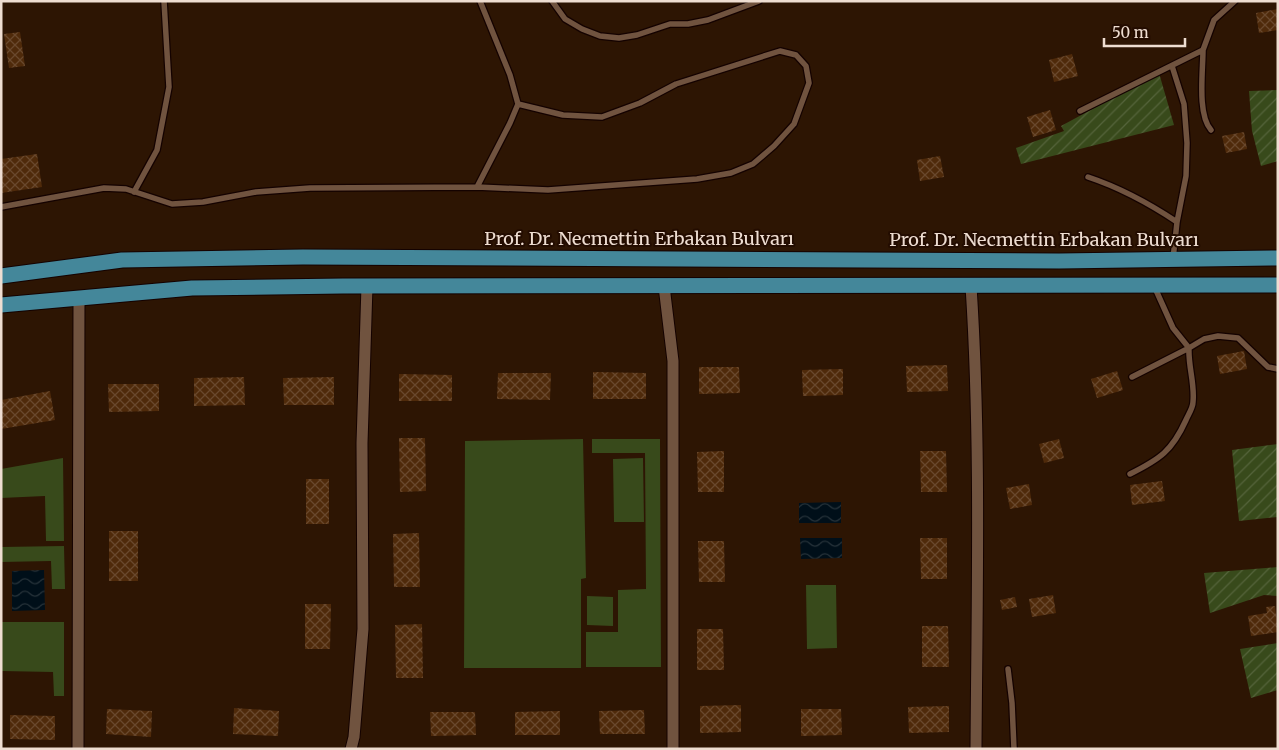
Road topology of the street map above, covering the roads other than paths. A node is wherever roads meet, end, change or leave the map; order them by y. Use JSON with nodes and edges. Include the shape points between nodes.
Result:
{"nodes":[{"id":1,"x":164,"y":1,"type":"edge"},
{"id":2,"x":480,"y":1,"type":"edge"},
{"id":3,"x":552,"y":1,"type":"edge"},
{"id":4,"x":759,"y":1,"type":"edge"},
{"id":5,"x":1235,"y":1,"type":"edge"},
{"id":6,"x":1203,"y":50,"type":"junction"},
{"id":7,"x":1172,"y":66,"type":"junction"},
{"id":8,"x":518,"y":104,"type":"junction"},
{"id":9,"x":1080,"y":111,"type":"dead end"},
{"id":10,"x":1211,"y":130,"type":"dead end"},
{"id":11,"x":1088,"y":177,"type":"dead end"},
{"id":12,"x":477,"y":187,"type":"junction"},
{"id":13,"x":134,"y":192,"type":"junction"},
{"id":14,"x":1,"y":207,"type":"edge"},
{"id":15,"x":1177,"y":222,"type":"junction"},
{"id":16,"x":1278,"y":258,"type":"edge"},
{"id":17,"x":1173,"y":259,"type":"junction"},
{"id":18,"x":1,"y":276,"type":"edge"},
{"id":19,"x":1278,"y":285,"type":"edge"},
{"id":20,"x":367,"y":286,"type":"junction"},
{"id":21,"x":664,"y":286,"type":"junction"},
{"id":22,"x":971,"y":286,"type":"junction"},
{"id":23,"x":1154,"y":286,"type":"junction"},
{"id":24,"x":79,"y":297,"type":"junction"},
{"id":25,"x":1,"y":305,"type":"edge"},
{"id":26,"x":1189,"y":348,"type":"junction"},
{"id":27,"x":1278,"y":369,"type":"edge"},
{"id":28,"x":1132,"y":377,"type":"dead end"},
{"id":29,"x":1130,"y":474,"type":"dead end"},
{"id":30,"x":1008,"y":669,"type":"dead end"},
{"id":31,"x":78,"y":749,"type":"edge"},
{"id":32,"x":351,"y":749,"type":"edge"},
{"id":33,"x":673,"y":749,"type":"edge"},
{"id":34,"x":976,"y":749,"type":"edge"},
{"id":35,"x":1014,"y":749,"type":"edge"}],
"edges":[{"from":1,"to":13,"type":"lane","via":[[170,87],[157,150]]},
{"from":2,"to":8,"type":"lane","via":[[510,75]]},
{"from":3,"to":4,"type":"lane","via":[[565,19],[582,29],[600,36],[619,38],[670,24],[708,20]]},
{"from":5,"to":6,"type":"lane","via":[[1214,20]]},
{"from":6,"to":7,"type":"lane"},
{"from":6,"to":10,"type":"lane","via":[[1203,112]]},
{"from":7,"to":9,"type":"lane"},
{"from":7,"to":15,"type":"lane","via":[[1184,104],[1187,143],[1186,176]]},
{"from":8,"to":12,"type":"lane"},
{"from":8,"to":12,"type":"lane","via":[[563,115],[602,116],[640,103],[676,84],[780,51],[796,55],[806,66],[809,83],[794,124],[753,164],[731,173],[697,179],[548,190]]},
{"from":11,"to":15,"type":"lane","via":[[1120,188]]},
{"from":12,"to":13,"type":"lane","via":[[310,188],[172,204]]},
{"from":13,"to":14,"type":"lane","via":[[104,188]]},
{"from":15,"to":17,"type":"lane"},
{"from":16,"to":17,"type":"main road","name":"Prof. Dr. Necmettin Erbakan Bulvarı"},
{"from":17,"to":18,"type":"main road","name":"Prof. Dr. Necmettin Erbakan Bulvarı","via":[[274,257],[122,260]]},
{"from":19,"to":23,"type":"main road"},
{"from":20,"to":21,"type":"main road"},
{"from":20,"to":24,"type":"main road","via":[[192,288]]},
{"from":20,"to":32,"type":"street","via":[[362,443],[363,630]]},
{"from":21,"to":22,"type":"main road"},
{"from":21,"to":33,"type":"street","via":[[673,361]]},
{"from":22,"to":23,"type":"main road"},
{"from":22,"to":34,"type":"street","via":[[976,378]]},
{"from":23,"to":26,"type":"lane","via":[[1173,328]]},
{"from":24,"to":25,"type":"main road"},
{"from":24,"to":31,"type":"street"},
{"from":26,"to":27,"type":"lane","via":[[1204,339],[1218,336],[1238,338],[1268,367]]},
{"from":26,"to":28,"type":"lane"},
{"from":26,"to":29,"type":"lane","via":[[1193,403],[1185,422],[1173,445],[1154,462]]},
{"from":30,"to":35,"type":"lane"}]}
